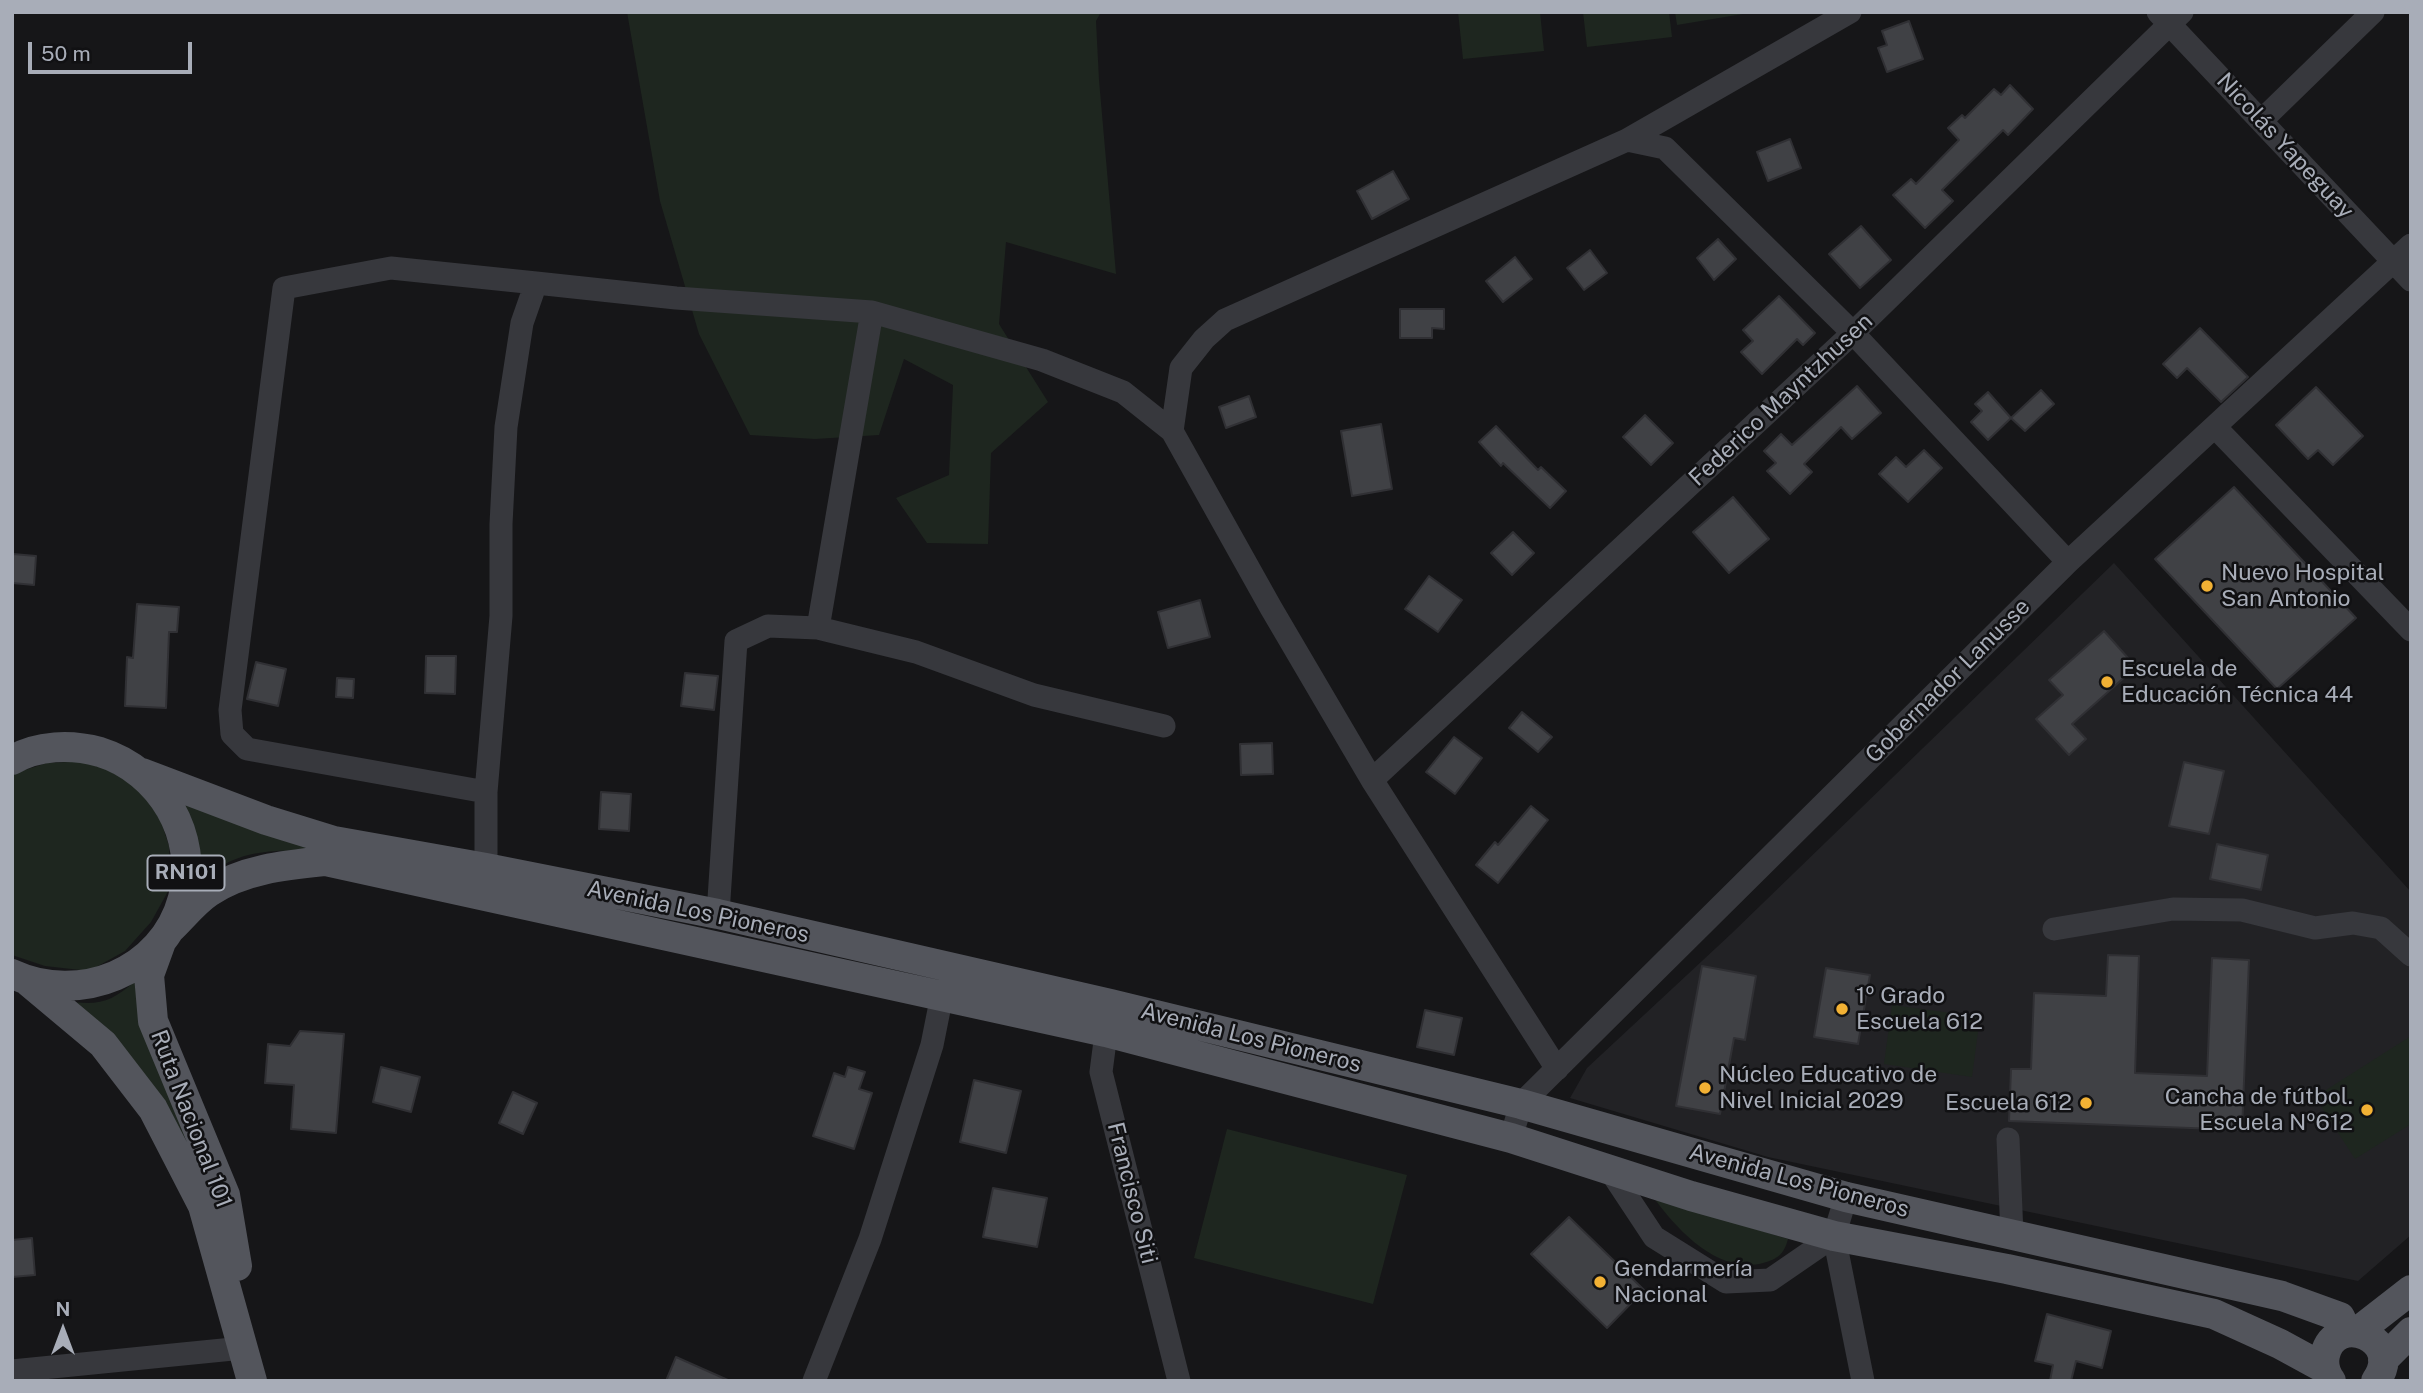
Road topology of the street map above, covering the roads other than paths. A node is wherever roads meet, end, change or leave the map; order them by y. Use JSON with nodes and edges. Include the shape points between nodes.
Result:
{"nodes":[{"id":1,"x":1850,"y":12,"type":"edge"},
{"id":2,"x":2373,"y":12,"type":"edge"},
{"id":3,"x":2170,"y":16,"type":"edge"},
{"id":4,"x":2261,"y":121,"type":"junction"},
{"id":5,"x":1627,"y":140,"type":"junction"},
{"id":6,"x":2411,"y":245,"type":"edge"},
{"id":7,"x":2394,"y":261,"type":"junction"},
{"id":8,"x":2411,"y":280,"type":"edge"},
{"id":9,"x":536,"y":283,"type":"junction"},
{"id":10,"x":872,"y":312,"type":"junction"},
{"id":11,"x":1853,"y":333,"type":"junction"},
{"id":12,"x":2216,"y":428,"type":"junction"},
{"id":13,"x":1172,"y":431,"type":"junction"},
{"id":14,"x":2068,"y":562,"type":"junction"},
{"id":15,"x":818,"y":628,"type":"junction"},
{"id":16,"x":2411,"y":630,"type":"edge"},
{"id":17,"x":1164,"y":726,"type":"dead end"},
{"id":18,"x":16,"y":755,"type":"edge"},
{"id":19,"x":142,"y":773,"type":"junction"},
{"id":20,"x":1372,"y":780,"type":"junction"},
{"id":21,"x":486,"y":792,"type":"junction"},
{"id":22,"x":483,"y":882,"type":"junction"},
{"id":23,"x":718,"y":914,"type":"junction"},
{"id":24,"x":2054,"y":929,"type":"dead end"},
{"id":25,"x":165,"y":936,"type":"junction"},
{"id":26,"x":2411,"y":955,"type":"edge"},
{"id":27,"x":20,"y":978,"type":"edge"},
{"id":28,"x":942,"y":995,"type":"junction"},
{"id":29,"x":1108,"y":1018,"type":"junction"},
{"id":30,"x":1557,"y":1069,"type":"junction"},
{"id":31,"x":1521,"y":1104,"type":"junction"},
{"id":32,"x":1511,"y":1138,"type":"junction"},
{"id":33,"x":2008,"y":1139,"type":"dead end"},
{"id":34,"x":1609,"y":1169,"type":"junction"},
{"id":35,"x":1846,"y":1197,"type":"junction"},
{"id":36,"x":2012,"y":1235,"type":"junction"},
{"id":37,"x":1834,"y":1236,"type":"junction"},
{"id":38,"x":2411,"y":1290,"type":"edge"},
{"id":39,"x":2352,"y":1332,"type":"junction"},
{"id":40,"x":2411,"y":1332,"type":"edge"},
{"id":41,"x":243,"y":1348,"type":"junction"},
{"id":42,"x":12,"y":1371,"type":"edge"},
{"id":43,"x":2380,"y":1371,"type":"edge"},
{"id":44,"x":2328,"y":1375,"type":"edge"},
{"id":45,"x":254,"y":1381,"type":"edge"},
{"id":46,"x":814,"y":1381,"type":"edge"},
{"id":47,"x":1179,"y":1381,"type":"edge"},
{"id":48,"x":1863,"y":1381,"type":"edge"}],
"edges":[{"from":1,"to":5,"type":"street"},
{"from":2,"to":4,"type":"street"},
{"from":3,"to":4,"type":"street","name":"Nicolás Yapeguay"},
{"from":3,"to":11,"type":"street","name":"Federico Mayntzhusen"},
{"from":4,"to":7,"type":"street","name":"Nicolás Yapeguay"},
{"from":5,"to":11,"type":"street","via":[[1665,148]]},
{"from":5,"to":13,"type":"street","via":[[1225,320],[1181,368]]},
{"from":6,"to":7,"type":"street","name":"Gobernador Lanusse"},
{"from":7,"to":8,"type":"street","name":"Nicolás Yapeguay"},
{"from":7,"to":12,"type":"street","name":"Gobernador Lanusse"},
{"from":9,"to":10,"type":"street"},
{"from":9,"to":21,"type":"street","via":[[522,323],[506,427],[501,616]]},
{"from":9,"to":21,"type":"street","via":[[391,268],[284,288],[230,710],[232,734],[247,748]]},
{"from":10,"to":13,"type":"street","via":[[1042,360],[1123,392]]},
{"from":10,"to":15,"type":"street"},
{"from":11,"to":14,"type":"street"},
{"from":11,"to":20,"type":"street","name":"Federico Mayntzhusen"},
{"from":12,"to":14,"type":"street","name":"Gobernador Lanusse"},
{"from":12,"to":16,"type":"street"},
{"from":13,"to":20,"type":"street"},
{"from":14,"to":30,"type":"street","name":"Gobernador Lanusse"},
{"from":15,"to":17,"type":"street","via":[[916,653],[1034,695]]},
{"from":15,"to":23,"type":"street","via":[[768,626],[736,641]]},
{"from":18,"to":19,"type":"main road","number":"RN101","via":[[53,747],[85,748],[115,757]]},
{"from":19,"to":22,"type":"main road","name":"Avenida Los Pioneros","via":[[266,820]]},
{"from":19,"to":25,"type":"main road","number":"RN101","via":[[166,799],[181,830],[187,864],[183,899]]},
{"from":20,"to":30,"type":"street"},
{"from":21,"to":22,"type":"street"},
{"from":22,"to":23,"type":"main road","name":"Avenida Los Pioneros"},
{"from":22,"to":25,"type":"main road","name":"Avenida Los Pioneros","via":[[326,861],[287,865],[251,873],[209,892]]},
{"from":22,"to":28,"type":"main road","name":"Avenida Los Pioneros"},
{"from":23,"to":29,"type":"main road","name":"Avenida Los Pioneros"},
{"from":24,"to":26,"type":"street","via":[[2173,909],[2242,910],[2315,928],[2353,923],[2381,928]]},
{"from":25,"to":27,"type":"main road","number":"RN101","via":[[134,967],[101,982],[64,988]]},
{"from":25,"to":45,"type":"main road","name":"Ruta Nacional 101","number":"RN101","via":[[149,975],[153,1021],[225,1195]]},
{"from":27,"to":41,"type":"main road","name":"Ruta Nacional 101","number":"RN101","via":[[103,1044],[153,1109],[203,1206]]},
{"from":28,"to":29,"type":"main road","name":"Avenida Los Pioneros"},
{"from":28,"to":46,"type":"street","via":[[932,1045],[870,1239]]},
{"from":29,"to":31,"type":"main road","name":"Avenida Los Pioneros"},
{"from":29,"to":32,"type":"main road","name":"Avenida Los Pioneros"},
{"from":29,"to":47,"type":"street","name":"Francisco Siti","via":[[1101,1072]]},
{"from":30,"to":31,"type":"street","name":"Gobernador Lanusse"},
{"from":31,"to":32,"type":"street","name":"Gobernador Lanusse"},
{"from":31,"to":35,"type":"main road","name":"Avenida Los Pioneros"},
{"from":32,"to":34,"type":"main road","name":"Avenida Los Pioneros"},
{"from":33,"to":36,"type":"street"},
{"from":34,"to":37,"type":"main road","name":"Avenida Los Pioneros"},
{"from":34,"to":37,"type":"street","via":[[1654,1237],[1726,1283],[1770,1280]]},
{"from":35,"to":36,"type":"main road","name":"Avenida Los Pioneros"},
{"from":35,"to":37,"type":"street"},
{"from":36,"to":39,"type":"main road","name":"Avenida Los Pioneros","via":[[2282,1296],[2340,1317]]},
{"from":37,"to":44,"type":"main road","name":"Avenida Los Pioneros","via":[[2214,1314],[2280,1344]]},
{"from":37,"to":48,"type":"street"},
{"from":38,"to":39,"type":"main road"},
{"from":39,"to":43,"type":"main road","name":"Avenida Los Pioneros","via":[[2365,1334],[2378,1345]]},
{"from":39,"to":44,"type":"main road","via":[[2331,1342],[2326,1350]]},
{"from":40,"to":43,"type":"main road"},
{"from":41,"to":42,"type":"street"},
{"from":41,"to":45,"type":"main road","name":"Ruta Nacional 101","number":"RN101"}]}
